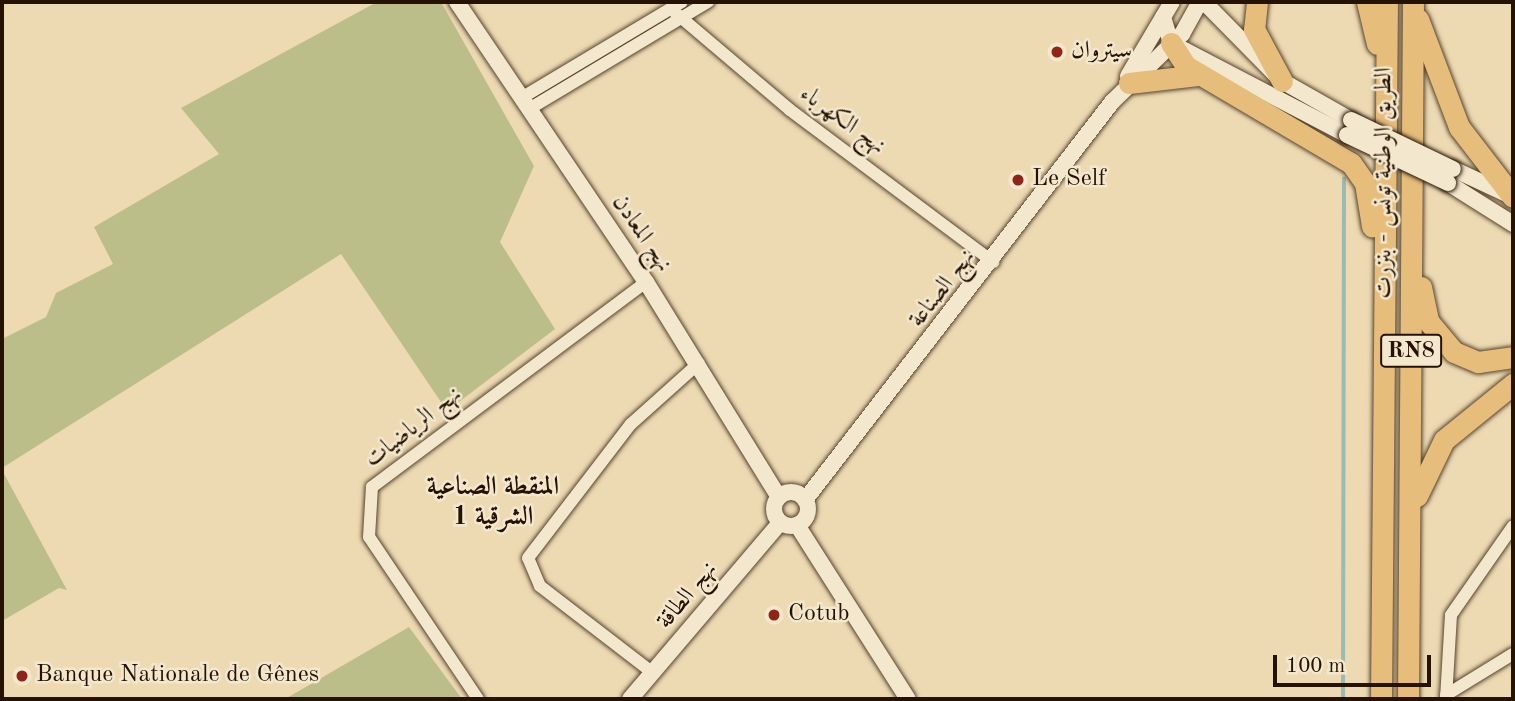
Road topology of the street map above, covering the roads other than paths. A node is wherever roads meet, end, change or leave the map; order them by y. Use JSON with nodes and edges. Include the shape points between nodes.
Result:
{"nodes":[{"id":1,"x":457,"y":2,"type":"edge"},
{"id":2,"x":682,"y":2,"type":"edge"},
{"id":3,"x":708,"y":2,"type":"edge"},
{"id":4,"x":1172,"y":2,"type":"edge"},
{"id":5,"x":1202,"y":2,"type":"edge"},
{"id":6,"x":1257,"y":2,"type":"edge"},
{"id":7,"x":1367,"y":2,"type":"edge"},
{"id":8,"x":1387,"y":2,"type":"edge"},
{"id":9,"x":1413,"y":2,"type":"edge"},
{"id":10,"x":676,"y":14,"type":"junction"},
{"id":11,"x":1163,"y":17,"type":"junction"},
{"id":12,"x":1171,"y":43,"type":"junction"},
{"id":13,"x":1208,"y":76,"type":"junction"},
{"id":14,"x":1282,"y":81,"type":"junction"},
{"id":15,"x":1129,"y":83,"type":"junction"},
{"id":16,"x":1385,"y":88,"type":"junction"},
{"id":17,"x":526,"y":103,"type":"junction"},
{"id":18,"x":1112,"y":103,"type":"junction"},
{"id":19,"x":1349,"y":127,"type":"junction"},
{"id":20,"x":1491,"y":169,"type":"junction"},
{"id":21,"x":1451,"y":176,"type":"junction"},
{"id":22,"x":1513,"y":182,"type":"edge"},
{"id":23,"x":1513,"y":197,"type":"edge"},
{"id":24,"x":1513,"y":224,"type":"edge"},
{"id":25,"x":1412,"y":253,"type":"junction"},
{"id":26,"x":993,"y":262,"type":"junction"},
{"id":27,"x":646,"y":282,"type":"junction"},
{"id":28,"x":1381,"y":318,"type":"junction"},
{"id":29,"x":1513,"y":357,"type":"edge"},
{"id":30,"x":699,"y":363,"type":"junction"},
{"id":31,"x":1513,"y":384,"type":"edge"},
{"id":32,"x":779,"y":497,"type":"junction"},
{"id":33,"x":805,"y":500,"type":"junction"},
{"id":34,"x":780,"y":523,"type":"junction"},
{"id":35,"x":797,"y":525,"type":"junction"},
{"id":36,"x":1513,"y":526,"type":"edge"},
{"id":37,"x":1413,"y":536,"type":"junction"},
{"id":38,"x":1513,"y":654,"type":"edge"},
{"id":39,"x":653,"y":673,"type":"junction"},
{"id":40,"x":1446,"y":697,"type":"edge"},
{"id":41,"x":478,"y":699,"type":"edge"},
{"id":42,"x":630,"y":699,"type":"edge"},
{"id":43,"x":908,"y":699,"type":"edge"},
{"id":44,"x":1381,"y":699,"type":"edge"},
{"id":45,"x":1408,"y":699,"type":"edge"}],
"edges":[{"from":1,"to":17,"type":"street","name":"نهج المعادن"},
{"from":2,"to":10,"type":"street"},
{"from":3,"to":10,"type":"street"},
{"from":4,"to":11,"type":"street","name":"نهج الصناعة"},
{"from":5,"to":12,"type":"street","name":"نهج الصناعة"},
{"from":5,"to":14,"type":"street"},
{"from":6,"to":14,"type":"highway","via":[[1254,29]]},
{"from":7,"to":16,"type":"highway"},
{"from":8,"to":16,"type":"highway","name":"الطريق الوطنية تونس - بنزرت","number":"RN8"},
{"from":9,"to":20,"type":"highway","via":[[1439,86]]},
{"from":9,"to":25,"type":"highway","name":"الطريق الوطنية تونس - بنزرت","number":"RN8"},
{"from":10,"to":17,"type":"street"},
{"from":10,"to":26,"type":"street","name":"نهج الكهرباء"},
{"from":11,"to":12,"type":"street"},
{"from":11,"to":18,"type":"street","name":"نهج الصناعة"},
{"from":12,"to":13,"type":"highway","via":[[1180,62]]},
{"from":12,"to":15,"type":"street","name":"نهج الصناعة"},
{"from":12,"to":19,"type":"street"},
{"from":13,"to":15,"type":"highway","via":[[1179,72]]},
{"from":13,"to":28,"type":"highway","via":[[1334,151],[1361,176],[1370,202]]},
{"from":14,"to":19,"type":"street"},
{"from":15,"to":18,"type":"street","name":"نهج الصناعة"},
{"from":16,"to":28,"type":"highway","name":"الطريق الوطنية تونس - بنزرت","number":"RN8"},
{"from":17,"to":27,"type":"street","name":"نهج المعادن"},
{"from":18,"to":26,"type":"street","name":"نهج الصناعة"},
{"from":19,"to":21,"type":"street","bridge":true},
{"from":20,"to":22,"type":"street"},
{"from":20,"to":23,"type":"highway"},
{"from":21,"to":23,"type":"street"},
{"from":21,"to":24,"type":"street"},
{"from":25,"to":29,"type":"highway","via":[[1438,340],[1478,362]]},
{"from":25,"to":37,"type":"highway","name":"الطريق الوطنية تونس - بنزرت","number":"RN8"},
{"from":26,"to":33,"type":"street","name":"نهج الصناعة"},
{"from":27,"to":30,"type":"street","name":"نهج المعادن"},
{"from":27,"to":41,"type":"street","name":"نهج الرياضيات","via":[[372,487],[369,537]]},
{"from":28,"to":44,"type":"highway","name":"الطريق الوطنية تونس - بنزرت","number":"RN8"},
{"from":30,"to":32,"type":"street","name":"نهج المعادن"},
{"from":30,"to":39,"type":"street","via":[[631,424],[528,558],[540,586]]},
{"from":31,"to":37,"type":"highway","via":[[1434,453],[1418,490]]},
{"from":32,"to":33,"type":"street","via":[[795,493]]},
{"from":32,"to":34,"type":"street","via":[[774,510]]},
{"from":33,"to":35,"type":"street","via":[[807,512]]},
{"from":34,"to":35,"type":"street"},
{"from":34,"to":39,"type":"street","name":"نهج الطاقة"},
{"from":35,"to":43,"type":"street"},
{"from":36,"to":40,"type":"street","via":[[1451,615]]},
{"from":37,"to":45,"type":"highway","name":"الطريق الوطنية تونس - بنزرت","number":"RN8"},
{"from":38,"to":40,"type":"street"},
{"from":39,"to":42,"type":"street","name":"نهج الطاقة"}]}
